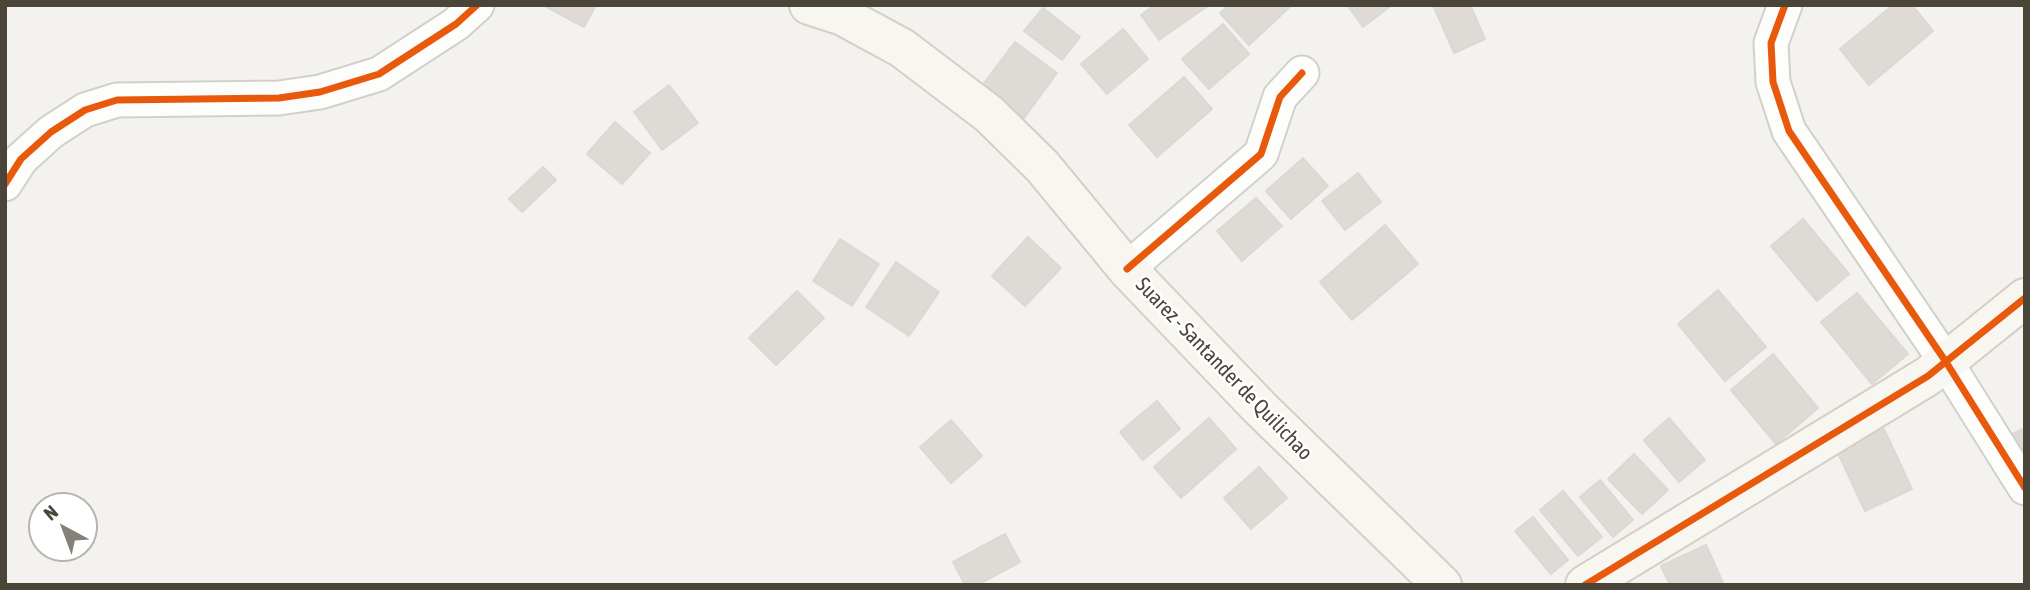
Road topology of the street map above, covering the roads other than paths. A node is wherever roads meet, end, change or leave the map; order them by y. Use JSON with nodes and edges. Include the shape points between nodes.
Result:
{"nodes":[{"id":1,"x":477,"y":5,"type":"edge"},
{"id":2,"x":809,"y":5,"type":"edge"},
{"id":3,"x":1785,"y":5,"type":"edge"},
{"id":4,"x":1302,"y":73,"type":"dead end"},
{"id":5,"x":5,"y":184,"type":"edge"},
{"id":6,"x":1127,"y":269,"type":"junction"},
{"id":7,"x":2025,"y":298,"type":"edge"},
{"id":8,"x":1945,"y":362,"type":"junction"},
{"id":9,"x":2025,"y":488,"type":"edge"},
{"id":10,"x":1442,"y":585,"type":"edge"},
{"id":11,"x":1585,"y":585,"type":"edge"}],
"edges":[{"from":1,"to":5,"type":"street","via":[[379,74],[320,92],[117,100],[85,110],[21,159]]},
{"from":2,"to":6,"type":"main road","name":"Suarez - Santander de Quilichao","via":[[843,16],[902,48],[989,114],[1042,166]]},
{"from":3,"to":8,"type":"street","via":[[1771,43],[1773,82],[1789,131]]},
{"from":4,"to":6,"type":"street","via":[[1280,97],[1261,154]]},
{"from":6,"to":10,"type":"main road","name":"Suarez - Santander de Quilichao","via":[[1260,408]]},
{"from":7,"to":8,"type":"main road"},
{"from":8,"to":9,"type":"street"},
{"from":8,"to":11,"type":"main road"}]}
